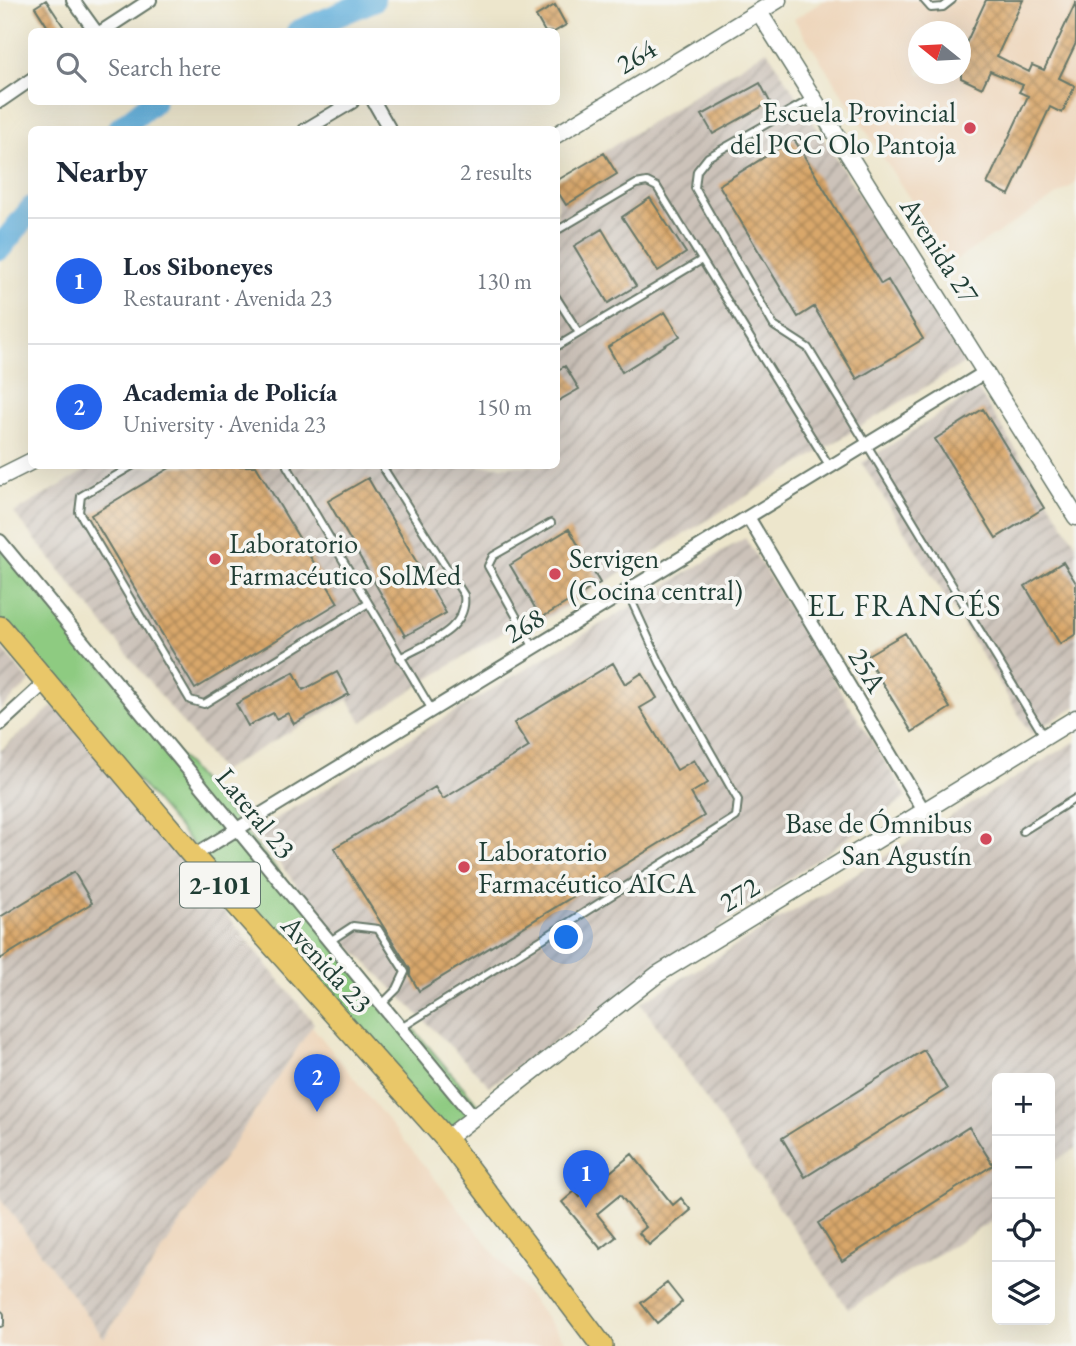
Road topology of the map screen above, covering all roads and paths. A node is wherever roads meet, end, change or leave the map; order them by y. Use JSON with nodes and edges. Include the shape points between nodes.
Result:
{"nodes":[{"id":1,"x":73,"y":0,"type":"edge"},
{"id":2,"x":150,"y":0,"type":"edge"},
{"id":3,"x":778,"y":0,"type":"edge"},
{"id":4,"x":925,"y":0,"type":"edge"},
{"id":5,"x":952,"y":0,"type":"edge"},
{"id":6,"x":759,"y":12,"type":"junction"},
{"id":7,"x":93,"y":28,"type":"edge"},
{"id":8,"x":107,"y":28,"type":"edge"},
{"id":9,"x":28,"y":82,"type":"edge"},
{"id":10,"x":812,"y":98,"type":"junction"},
{"id":11,"x":0,"y":101,"type":"edge"},
{"id":12,"x":347,"y":105,"type":"edge"},
{"id":13,"x":376,"y":105,"type":"edge"},
{"id":14,"x":312,"y":126,"type":"edge"},
{"id":15,"x":388,"y":126,"type":"edge"},
{"id":16,"x":560,"y":133,"type":"edge"},
{"id":17,"x":560,"y":229,"type":"edge"},
{"id":18,"x":700,"y":261,"type":"junction"},
{"id":19,"x":560,"y":303,"type":"edge"},
{"id":20,"x":579,"y":334,"type":"junction"},
{"id":21,"x":560,"y":344,"type":"edge"},
{"id":22,"x":987,"y":371,"type":"junction"},
{"id":23,"x":866,"y":445,"type":"junction"},
{"id":24,"x":28,"y":463,"type":"edge"},
{"id":25,"x":830,"y":467,"type":"junction"},
{"id":26,"x":127,"y":469,"type":"edge"},
{"id":27,"x":288,"y":469,"type":"edge"},
{"id":28,"x":384,"y":469,"type":"edge"},
{"id":29,"x":0,"y":477,"type":"edge"},
{"id":30,"x":748,"y":517,"type":"junction"},
{"id":31,"x":1076,"y":517,"type":"edge"},
{"id":32,"x":551,"y":523,"type":"dead end"},
{"id":33,"x":0,"y":541,"type":"edge"},
{"id":34,"x":627,"y":591,"type":"junction"},
{"id":35,"x":367,"y":604,"type":"junction"},
{"id":36,"x":0,"y":627,"type":"edge"},
{"id":37,"x":534,"y":648,"type":"junction"},
{"id":38,"x":400,"y":657,"type":"junction"},
{"id":39,"x":47,"y":681,"type":"junction"},
{"id":40,"x":432,"y":710,"type":"junction"},
{"id":41,"x":1076,"y":718,"type":"edge"},
{"id":42,"x":0,"y":724,"type":"edge"},
{"id":43,"x":1045,"y":738,"type":"junction"},
{"id":44,"x":1076,"y":798,"type":"edge"},
{"id":45,"x":924,"y":811,"type":"junction"},
{"id":46,"x":237,"y":829,"type":"junction"},
{"id":47,"x":1023,"y":831,"type":"dead end"},
{"id":48,"x":193,"y":856,"type":"junction"},
{"id":49,"x":330,"y":941,"type":"junction"},
{"id":50,"x":382,"y":1004,"type":"junction"},
{"id":51,"x":401,"y":1028,"type":"junction"},
{"id":52,"x":474,"y":1117,"type":"junction"},
{"id":53,"x":446,"y":1139,"type":"junction"},
{"id":54,"x":0,"y":1315,"type":"edge"},
{"id":55,"x":0,"y":1323,"type":"edge"},
{"id":56,"x":592,"y":1343,"type":"edge"}],
"edges":[{"from":1,"to":7,"type":"street"},
{"from":2,"to":8,"type":"street"},
{"from":3,"to":6,"type":"street","name":"264"},
{"from":4,"to":5,"type":"lane","via":[[931,8]]},
{"from":6,"to":10,"type":"street","name":"Avenida 27"},
{"from":6,"to":16,"type":"street","name":"264"},
{"from":9,"to":11,"type":"street"},
{"from":10,"to":22,"type":"street","name":"Avenida 27"},
{"from":10,"to":23,"type":"lane","via":[[708,157],[697,170],[695,188],[774,326],[808,348]]},
{"from":12,"to":14,"type":"street"},
{"from":13,"to":15,"type":"street"},
{"from":17,"to":18,"type":"lane","via":[[647,182],[657,187]]},
{"from":18,"to":20,"type":"lane"},
{"from":18,"to":25,"type":"lane"},
{"from":19,"to":20,"type":"lane"},
{"from":20,"to":21,"type":"lane"},
{"from":22,"to":23,"type":"street","name":"268"},
{"from":22,"to":31,"type":"street","name":"Avenida 27"},
{"from":23,"to":25,"type":"street","name":"268"},
{"from":23,"to":43,"type":"lane"},
{"from":24,"to":29,"type":"street"},
{"from":25,"to":30,"type":"street","name":"268"},
{"from":26,"to":35,"type":"lane","via":[[81,496],[79,512],[190,700],[204,704]]},
{"from":27,"to":35,"type":"lane"},
{"from":28,"to":38,"type":"lane","via":[[464,595],[466,606],[450,630]]},
{"from":30,"to":34,"type":"street","name":"268"},
{"from":30,"to":45,"type":"street","name":"25A"},
{"from":32,"to":37,"type":"lane","via":[[493,556],[488,566]]},
{"from":33,"to":46,"type":"street","name":"Lateral 23"},
{"from":34,"to":37,"type":"street","name":"268"},
{"from":34,"to":51,"type":"lane","via":[[660,663],[738,800],[736,817]]},
{"from":35,"to":38,"type":"lane"},
{"from":36,"to":39,"type":"main road","name":"Avenida 23","number":"2-101"},
{"from":37,"to":40,"type":"street","name":"268"},
{"from":38,"to":40,"type":"lane"},
{"from":39,"to":42,"type":"street"},
{"from":39,"to":48,"type":"main road","name":"Avenida 23","number":"2-101"},
{"from":40,"to":46,"type":"street","name":"268"},
{"from":41,"to":43,"type":"street","name":"272"},
{"from":43,"to":45,"type":"street","name":"272"},
{"from":44,"to":47,"type":"lane"},
{"from":45,"to":52,"type":"street","name":"272","via":[[658,974]]},
{"from":46,"to":48,"type":"street","name":"268"},
{"from":46,"to":49,"type":"street","name":"Lateral 23"},
{"from":48,"to":53,"type":"main road","name":"Avenida 23","number":"2-101"},
{"from":49,"to":50,"type":"street","name":"Lateral 23"},
{"from":49,"to":50,"type":"lane","via":[[353,926],[379,929],[405,972]]},
{"from":50,"to":51,"type":"street","name":"Lateral 23"},
{"from":51,"to":52,"type":"street","name":"Lateral 23"},
{"from":52,"to":53,"type":"street","name":"272"},
{"from":53,"to":56,"type":"main road","name":"Avenida 23","number":"2-101"},
{"from":54,"to":55,"type":"lane"}]}
